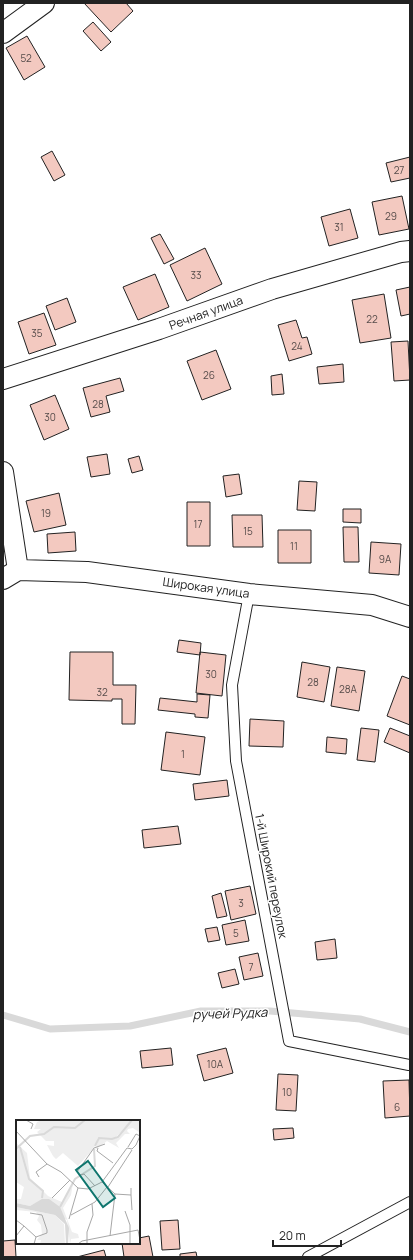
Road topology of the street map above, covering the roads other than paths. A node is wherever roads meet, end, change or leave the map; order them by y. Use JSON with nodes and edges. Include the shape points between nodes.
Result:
{"nodes":[{"id":1,"x":44,"y":3,"type":"edge"},
{"id":2,"x":3,"y":33,"type":"edge"},
{"id":3,"x":410,"y":251,"type":"edge"},
{"id":4,"x":3,"y":379,"type":"edge"},
{"id":5,"x":3,"y":472,"type":"edge"},
{"id":6,"x":11,"y":574,"type":"edge"},
{"id":7,"x":250,"y":594,"type":"junction"},
{"id":8,"x":410,"y":617,"type":"edge"},
{"id":9,"x":410,"y":1065,"type":"edge"},
{"id":10,"x":410,"y":1202,"type":"edge"},
{"id":11,"x":308,"y":1257,"type":"edge"}],
"edges":[{"from":1,"to":2,"type":"street"},
{"from":3,"to":4,"type":"street","name":"Речная улица","via":[[272,289],[159,329]]},
{"from":5,"to":6,"type":"street"},
{"from":6,"to":7,"type":"street","name":"Широкая улица","via":[[87,572]]},
{"from":7,"to":8,"type":"street","name":"Широкая улица","via":[[372,605]]},
{"from":7,"to":9,"type":"lane","name":"1-й Широкий переулок","via":[[232,685],[236,761],[290,1042]]},
{"from":10,"to":11,"type":"lane"}]}
